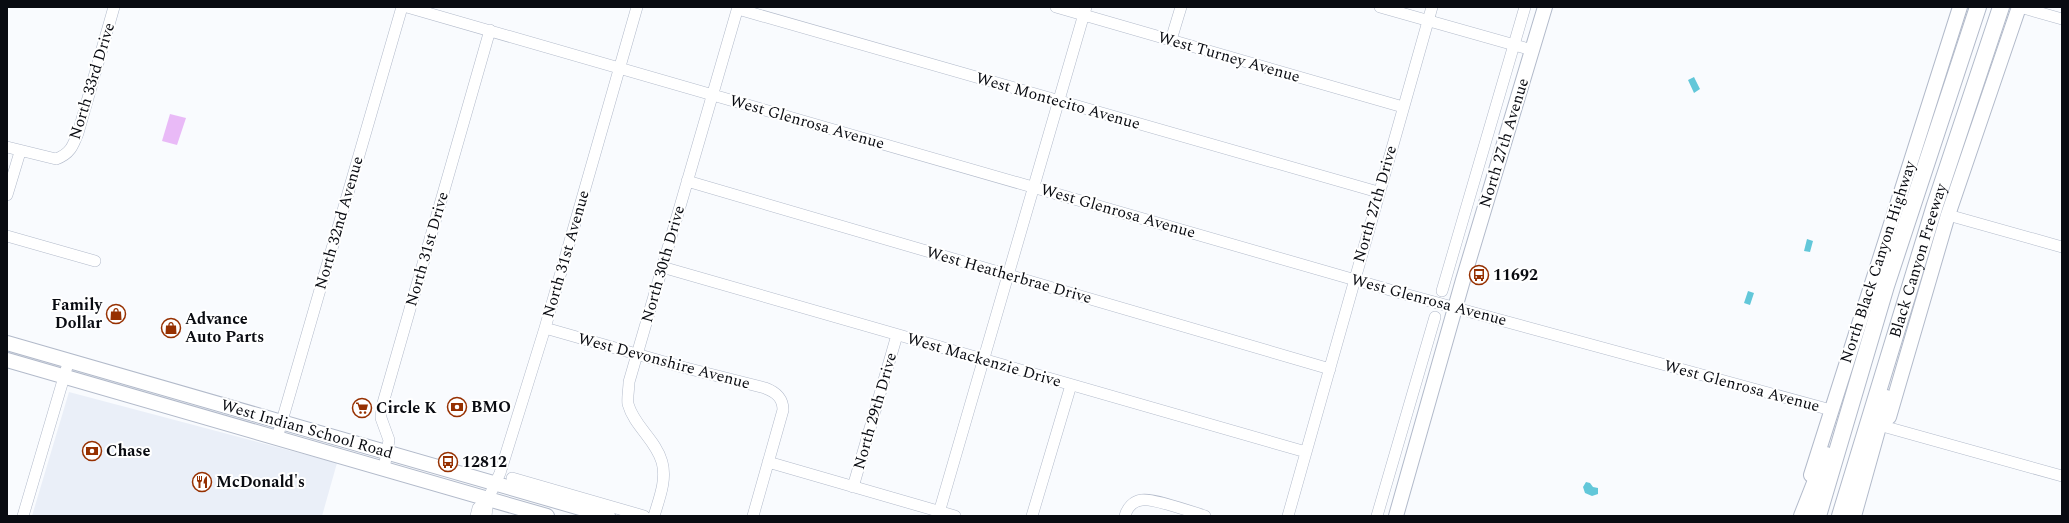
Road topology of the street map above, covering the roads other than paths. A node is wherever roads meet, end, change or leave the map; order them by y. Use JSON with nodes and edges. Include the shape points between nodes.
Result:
{"nodes":[{"id":1,"x":114,"y":7,"type":"edge"},
{"id":2,"x":402,"y":7,"type":"edge"},
{"id":3,"x":407,"y":7,"type":"edge"},
{"id":4,"x":637,"y":7,"type":"edge"},
{"id":5,"x":1056,"y":7,"type":"edge"},
{"id":6,"x":1181,"y":7,"type":"edge"},
{"id":7,"x":1380,"y":7,"type":"edge"},
{"id":8,"x":1432,"y":7,"type":"edge"},
{"id":9,"x":1525,"y":7,"type":"edge"},
{"id":10,"x":1545,"y":7,"type":"edge"},
{"id":11,"x":1960,"y":7,"type":"edge"},
{"id":12,"x":1978,"y":7,"type":"edge"},
{"id":13,"x":1987,"y":7,"type":"edge"},
{"id":14,"x":1994,"y":7,"type":"edge"},
{"id":15,"x":2002,"y":7,"type":"edge"},
{"id":16,"x":2019,"y":7,"type":"edge"},
{"id":17,"x":738,"y":8,"type":"edge"},
{"id":18,"x":1085,"y":11,"type":"edge"},
{"id":19,"x":2062,"y":18,"type":"edge"},
{"id":20,"x":1428,"y":21,"type":"junction"},
{"id":21,"x":490,"y":30,"type":"junction"},
{"id":22,"x":1171,"y":40,"type":"junction"},
{"id":23,"x":1514,"y":45,"type":"junction"},
{"id":24,"x":1532,"y":50,"type":"junction"},
{"id":25,"x":620,"y":68,"type":"junction"},
{"id":26,"x":713,"y":94,"type":"junction"},
{"id":27,"x":1058,"y":101,"type":"junction"},
{"id":28,"x":1403,"y":107,"type":"junction"},
{"id":29,"x":7,"y":147,"type":"edge"},
{"id":30,"x":20,"y":152,"type":"junction"},
{"id":31,"x":687,"y":181,"type":"junction"},
{"id":32,"x":1033,"y":186,"type":"junction"},
{"id":33,"x":1378,"y":192,"type":"junction"},
{"id":34,"x":7,"y":195,"type":"edge"},
{"id":35,"x":1948,"y":215,"type":"junction"},
{"id":36,"x":7,"y":236,"type":"edge"},
{"id":37,"x":2062,"y":247,"type":"edge"},
{"id":38,"x":95,"y":261,"type":"dead end"},
{"id":39,"x":662,"y":267,"type":"junction"},
{"id":40,"x":1008,"y":275,"type":"junction"},
{"id":41,"x":1447,"y":275,"type":"junction"},
{"id":42,"x":1355,"y":280,"type":"junction"},
{"id":43,"x":1463,"y":280,"type":"junction"},
{"id":44,"x":1442,"y":292,"type":"dead end"},
{"id":45,"x":1903,"y":306,"type":"junction"},
{"id":46,"x":1455,"y":307,"type":"junction"},
{"id":47,"x":1435,"y":317,"type":"dead end"},
{"id":48,"x":544,"y":328,"type":"junction"},
{"id":49,"x":1430,"y":333,"type":"junction"},
{"id":50,"x":897,"y":335,"type":"junction"},
{"id":51,"x":1447,"y":338,"type":"junction"},
{"id":52,"x":7,"y":343,"type":"edge"},
{"id":53,"x":636,"y":354,"type":"junction"},
{"id":54,"x":7,"y":360,"type":"edge"},
{"id":55,"x":69,"y":360,"type":"junction"},
{"id":56,"x":983,"y":360,"type":"junction"},
{"id":57,"x":1330,"y":369,"type":"junction"},
{"id":58,"x":64,"y":377,"type":"junction"},
{"id":59,"x":1071,"y":385,"type":"junction"},
{"id":60,"x":1854,"y":392,"type":"junction"},
{"id":61,"x":1831,"y":410,"type":"junction"},
{"id":62,"x":282,"y":422,"type":"junction"},
{"id":63,"x":1886,"y":427,"type":"junction"},
{"id":64,"x":277,"y":438,"type":"junction"},
{"id":65,"x":387,"y":452,"type":"junction"},
{"id":66,"x":1306,"y":452,"type":"junction"},
{"id":67,"x":768,"y":462,"type":"junction"},
{"id":68,"x":384,"y":469,"type":"junction"},
{"id":69,"x":2062,"y":476,"type":"edge"},
{"id":70,"x":512,"y":478,"type":"dead end"},
{"id":71,"x":495,"y":483,"type":"junction"},
{"id":72,"x":853,"y":487,"type":"junction"},
{"id":73,"x":488,"y":499,"type":"junction"},
{"id":74,"x":1820,"y":510,"type":"edge"},
{"id":75,"x":939,"y":514,"type":"edge"},
{"id":76,"x":23,"y":516,"type":"edge"},
{"id":77,"x":476,"y":516,"type":"edge"},
{"id":78,"x":486,"y":516,"type":"edge"},
{"id":79,"x":547,"y":516,"type":"edge"},
{"id":80,"x":608,"y":516,"type":"edge"},
{"id":81,"x":644,"y":516,"type":"edge"},
{"id":82,"x":654,"y":516,"type":"edge"},
{"id":83,"x":752,"y":516,"type":"edge"},
{"id":84,"x":955,"y":516,"type":"edge"},
{"id":85,"x":1032,"y":516,"type":"edge"},
{"id":86,"x":1125,"y":516,"type":"edge"},
{"id":87,"x":1205,"y":516,"type":"edge"},
{"id":88,"x":1288,"y":516,"type":"edge"},
{"id":89,"x":1377,"y":516,"type":"edge"},
{"id":90,"x":1396,"y":516,"type":"edge"},
{"id":91,"x":1795,"y":516,"type":"edge"},
{"id":92,"x":1802,"y":516,"type":"edge"},
{"id":93,"x":1832,"y":516,"type":"edge"},
{"id":94,"x":1840,"y":516,"type":"edge"},
{"id":95,"x":1854,"y":516,"type":"edge"},
{"id":96,"x":1861,"y":516,"type":"edge"}],
"edges":[{"from":1,"to":30,"type":"street","name":"North 33rd Drive","via":[[71,150],[56,159]]},
{"from":2,"to":62,"type":"street","name":"North 32nd Avenue"},
{"from":3,"to":21,"type":"street","name":"West Glenrosa Avenue"},
{"from":4,"to":25,"type":"street","name":"North 31st Avenue"},
{"from":5,"to":18,"type":"street","name":"West Turney Avenue"},
{"from":6,"to":22,"type":"street"},
{"from":7,"to":20,"type":"street"},
{"from":8,"to":20,"type":"street","name":"North 27th Drive"},
{"from":9,"to":23,"type":"street","name":"North 27th Avenue"},
{"from":10,"to":24,"type":"main road","name":"North 27th Avenue"},
{"from":11,"to":61,"type":"main road","name":"North Black Canyon Highway"},
{"from":12,"to":60,"type":"highway","name":"Black Canyon Freeway"},
{"from":13,"to":74,"type":"highway","via":[[1906,248],[1832,488]]},
{"from":14,"to":93,"type":"highway","via":[[1938,170]]},
{"from":15,"to":45,"type":"highway","name":"Black Canyon Freeway","via":[[1946,169]]},
{"from":16,"to":19,"type":"street"},
{"from":16,"to":35,"type":"main road"},
{"from":17,"to":26,"type":"street","name":"North 30th Drive"},
{"from":17,"to":27,"type":"street","name":"West Montecito Avenue"},
{"from":18,"to":22,"type":"street","name":"West Turney Avenue"},
{"from":18,"to":27,"type":"street"},
{"from":20,"to":23,"type":"street"},
{"from":20,"to":28,"type":"street","name":"North 27th Drive"},
{"from":21,"to":25,"type":"street","name":"West Glenrosa Avenue"},
{"from":21,"to":65,"type":"street","name":"North 31st Drive","via":[[381,410],[381,418],[389,440]]},
{"from":22,"to":28,"type":"street","name":"West Turney Avenue"},
{"from":23,"to":24,"type":"street"},
{"from":23,"to":41,"type":"street","name":"North 27th Avenue"},
{"from":24,"to":43,"type":"main road","name":"North 27th Avenue"},
{"from":25,"to":26,"type":"street","name":"West Glenrosa Avenue"},
{"from":25,"to":48,"type":"street","name":"North 31st Avenue"},
{"from":26,"to":31,"type":"street","name":"North 30th Drive"},
{"from":26,"to":32,"type":"street","name":"West Glenrosa Avenue"},
{"from":27,"to":32,"type":"street"},
{"from":27,"to":33,"type":"street","name":"West Montecito Avenue"},
{"from":28,"to":33,"type":"street","name":"North 27th Drive"},
{"from":29,"to":30,"type":"street","name":"North 33rd Drive"},
{"from":30,"to":34,"type":"street"},
{"from":31,"to":39,"type":"street","name":"North 30th Drive"},
{"from":31,"to":40,"type":"street","name":"West Heatherbrae Drive"},
{"from":32,"to":40,"type":"street"},
{"from":32,"to":42,"type":"street","name":"West Glenrosa Avenue"},
{"from":33,"to":42,"type":"street","name":"North 27th Drive"},
{"from":35,"to":37,"type":"street"},
{"from":35,"to":63,"type":"main road"},
{"from":36,"to":38,"type":"street"},
{"from":39,"to":50,"type":"street","name":"West Mackenzie Drive"},
{"from":39,"to":53,"type":"street","name":"North 30th Drive"},
{"from":40,"to":56,"type":"street"},
{"from":40,"to":57,"type":"street","name":"West Heatherbrae Drive"},
{"from":41,"to":43,"type":"street"},
{"from":41,"to":44,"type":"street","name":"North 27th Avenue"},
{"from":42,"to":46,"type":"street","name":"West Glenrosa Avenue"},
{"from":42,"to":57,"type":"street","name":"North 27th Drive"},
{"from":43,"to":46,"type":"main road","name":"North 27th Avenue"},
{"from":45,"to":94,"type":"highway","name":"Black Canyon Freeway"},
{"from":45,"to":95,"type":"highway","via":[[1898,346]]},
{"from":46,"to":51,"type":"main road","name":"North 27th Avenue"},
{"from":46,"to":61,"type":"street","name":"West Glenrosa Avenue"},
{"from":47,"to":49,"type":"street"},
{"from":48,"to":53,"type":"street","name":"West Devonshire Avenue"},
{"from":48,"to":71,"type":"street","name":"North 31st Avenue"},
{"from":49,"to":51,"type":"street"},
{"from":49,"to":89,"type":"street"},
{"from":50,"to":56,"type":"street","name":"West Mackenzie Drive"},
{"from":50,"to":72,"type":"street","name":"North 29th Drive"},
{"from":51,"to":90,"type":"main road","name":"North 27th Avenue"},
{"from":52,"to":55,"type":"main road","name":"West Indian School Road"},
{"from":53,"to":67,"type":"street","name":"West Devonshire Avenue","via":[[772,391],[781,398],[784,410]]},
{"from":53,"to":82,"type":"street","name":"North 30th Drive","via":[[629,382],[628,403],[662,461],[662,488]]},
{"from":54,"to":58,"type":"main road","name":"West Indian School Road"},
{"from":55,"to":58,"type":"street"},
{"from":55,"to":62,"type":"main road","name":"West Indian School Road"},
{"from":56,"to":59,"type":"street","name":"West Mackenzie Drive"},
{"from":56,"to":75,"type":"street"},
{"from":57,"to":66,"type":"street","name":"North 27th Drive"},
{"from":58,"to":64,"type":"main road","name":"West Indian School Road"},
{"from":58,"to":76,"type":"street"},
{"from":59,"to":66,"type":"street","name":"West Mackenzie Drive"},
{"from":59,"to":85,"type":"street"},
{"from":60,"to":74,"type":"highway","name":"Black Canyon Freeway"},
{"from":60,"to":92,"type":"highway","via":[[1833,435]]},
{"from":61,"to":91,"type":"main road","name":"North Black Canyon Highway"},
{"from":62,"to":64,"type":"street","name":"North 32nd Avenue"},
{"from":62,"to":65,"type":"main road","name":"West Indian School Road"},
{"from":63,"to":69,"type":"street"},
{"from":63,"to":96,"type":"main road"},
{"from":64,"to":68,"type":"main road","name":"West Indian School Road"},
{"from":65,"to":68,"type":"street","name":"North 31st Drive"},
{"from":65,"to":71,"type":"main road","name":"West Indian School Road"},
{"from":66,"to":88,"type":"street","name":"North 27th Drive"},
{"from":67,"to":72,"type":"street"},
{"from":67,"to":83,"type":"street"},
{"from":68,"to":73,"type":"main road","name":"West Indian School Road"},
{"from":70,"to":81,"type":"street"},
{"from":71,"to":73,"type":"street","name":"North 31st Avenue"},
{"from":71,"to":80,"type":"main road","name":"West Indian School Road"},
{"from":72,"to":75,"type":"street"},
{"from":73,"to":77,"type":"street","name":"North 31st Avenue","via":[[478,508]]},
{"from":73,"to":78,"type":"street","name":"North 31st Avenue"},
{"from":73,"to":79,"type":"main road","name":"West Indian School Road"},
{"from":75,"to":84,"type":"street"},
{"from":86,"to":87,"type":"street","via":[[1134,502],[1147,499]]}]}
